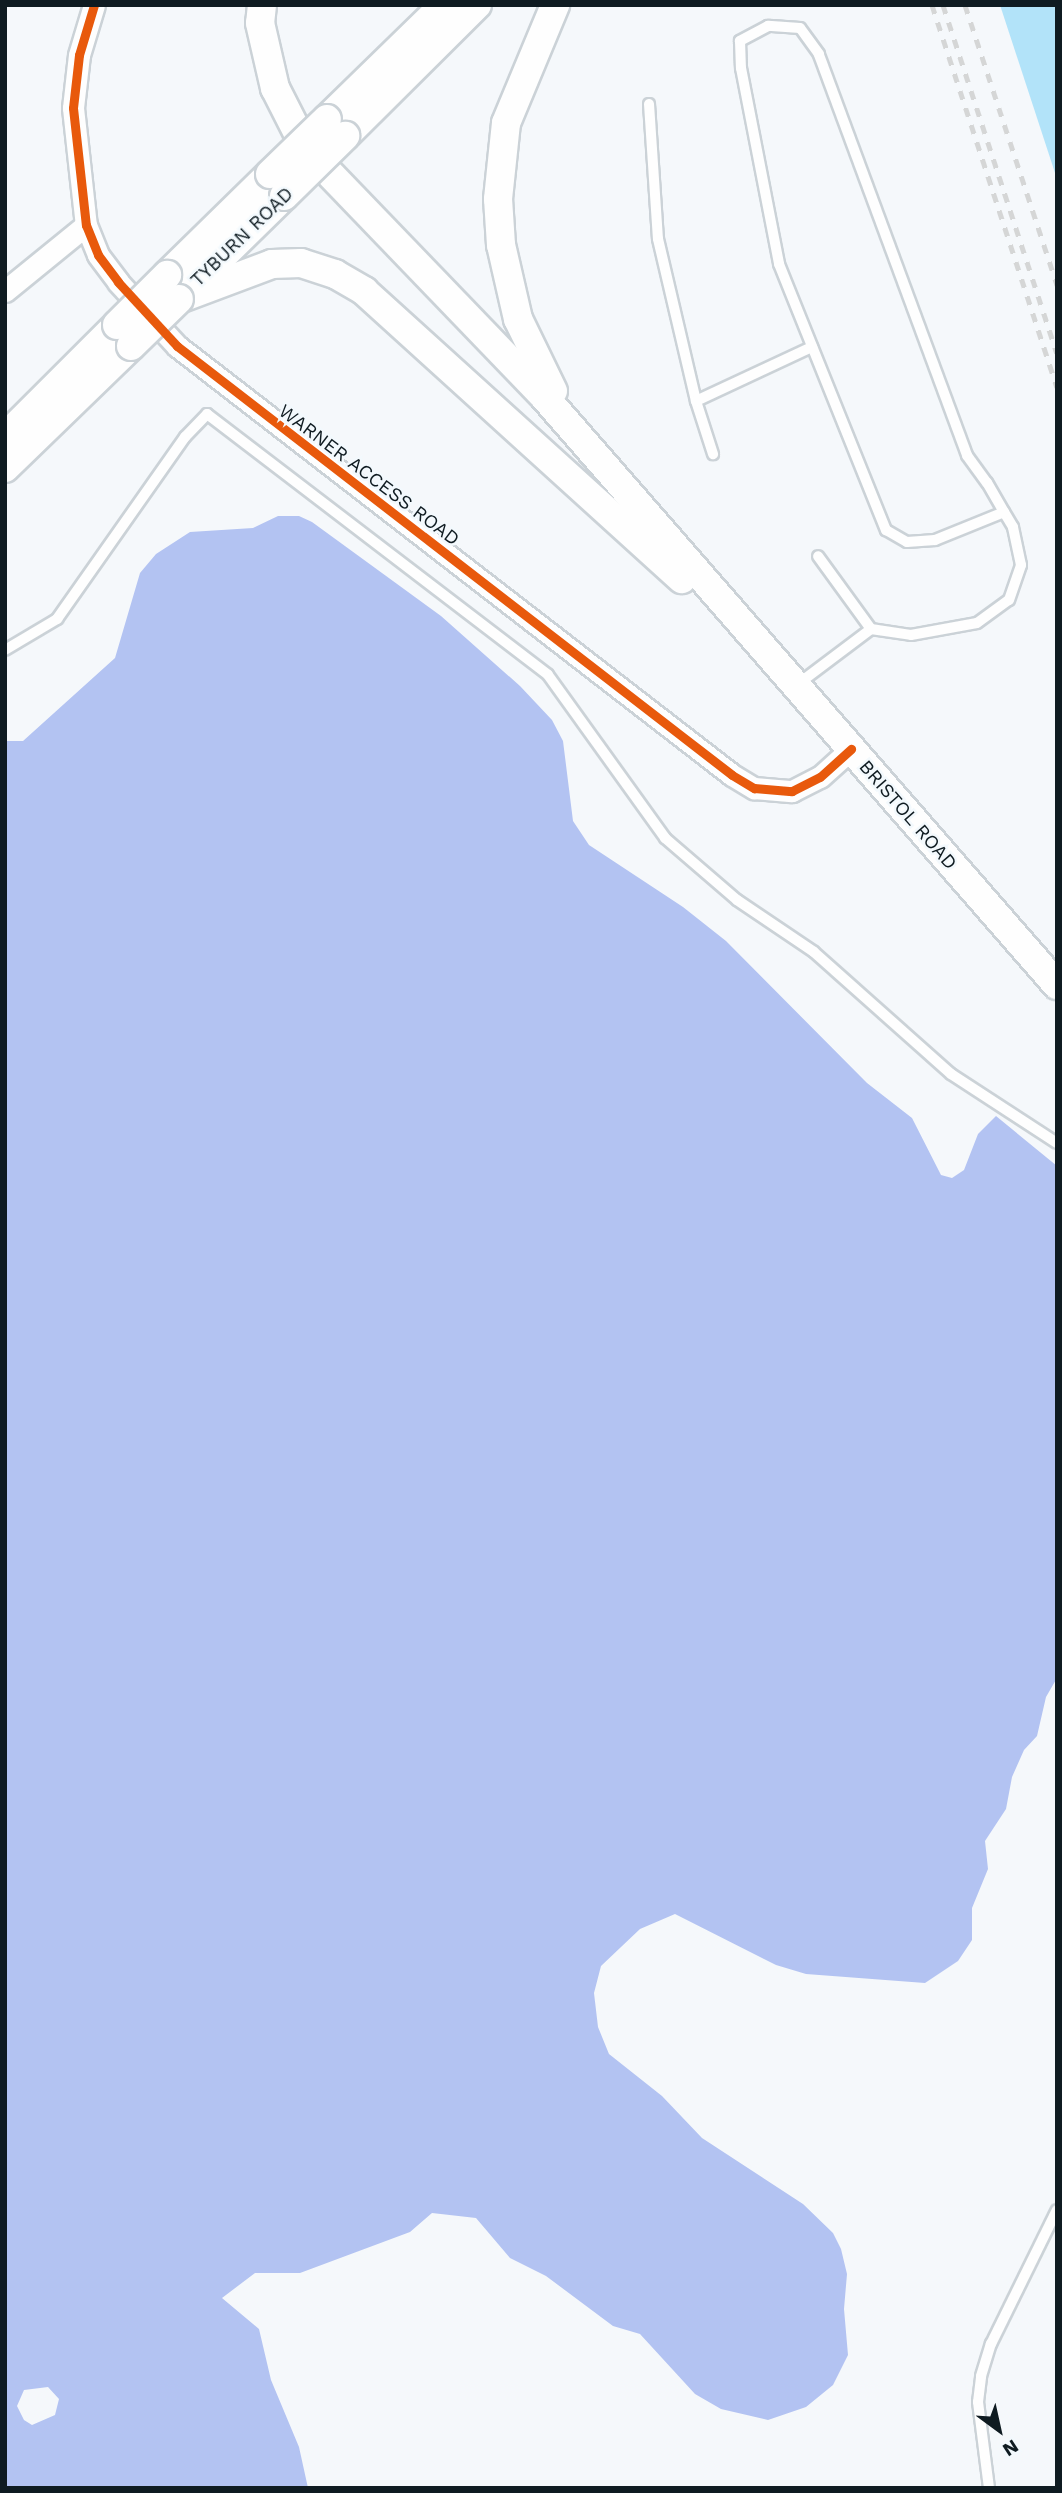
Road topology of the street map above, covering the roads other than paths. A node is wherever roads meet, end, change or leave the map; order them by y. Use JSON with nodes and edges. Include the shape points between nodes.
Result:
{"nodes":[{"id":1,"x":94,"y":5,"type":"edge"},
{"id":2,"x":251,"y":5,"type":"edge"},
{"id":3,"x":262,"y":5,"type":"edge"},
{"id":4,"x":444,"y":5,"type":"edge"},
{"id":5,"x":477,"y":5,"type":"edge"},
{"id":6,"x":555,"y":5,"type":"edge"},
{"id":7,"x":649,"y":104,"type":"dead end"},
{"id":8,"x":336,"y":128,"type":"junction"},
{"id":9,"x":86,"y":225,"type":"junction"},
{"id":10,"x":173,"y":287,"type":"junction"},
{"id":11,"x":5,"y":291,"type":"edge"},
{"id":12,"x":124,"y":335,"type":"junction"},
{"id":13,"x":812,"y":347,"type":"junction"},
{"id":14,"x":696,"y":401,"type":"junction"},
{"id":15,"x":5,"y":437,"type":"edge"},
{"id":16,"x":713,"y":454,"type":"dead end"},
{"id":17,"x":5,"y":468,"type":"edge"},
{"id":18,"x":1004,"y":512,"type":"junction"},
{"id":19,"x":677,"y":551,"type":"junction"},
{"id":20,"x":818,"y":555,"type":"dead end"},
{"id":21,"x":734,"y":616,"type":"junction"},
{"id":22,"x":871,"y":629,"type":"junction"},
{"id":23,"x":5,"y":650,"type":"edge"},
{"id":24,"x":796,"y":686,"type":"junction"},
{"id":25,"x":850,"y":749,"type":"junction"},
{"id":26,"x":1057,"y":985,"type":"edge"},
{"id":27,"x":1057,"y":1143,"type":"edge"},
{"id":28,"x":1057,"y":2210,"type":"edge"},
{"id":29,"x":989,"y":2488,"type":"edge"}],
"edges":[{"from":1,"to":9,"type":"street","name":"WARNER ACCESS ROAD","via":[[79,55],[73,108]]},
{"from":2,"to":19,"type":"main road","via":[[249,38],[259,77],[285,137],[318,186]]},
{"from":3,"to":19,"type":"main road","via":[[260,23],[275,88],[306,149],[542,394]]},
{"from":4,"to":8,"type":"main road","name":"TYBURN ROAD"},
{"from":5,"to":8,"type":"main road","name":"TYBURN ROAD"},
{"from":6,"to":19,"type":"main road","via":[[517,88],[502,138],[498,199],[506,275],[518,319],[550,388]]},
{"from":7,"to":14,"type":"lane","via":[[658,239]]},
{"from":8,"to":10,"type":"main road","name":"TYBURN ROAD","bridge":true},
{"from":9,"to":11,"type":"street"},
{"from":9,"to":25,"type":"street","name":"WARNER ACCESS ROAD","via":[[98,255],[118,282],[208,373],[732,775],[754,788],[792,791],[820,777]]},
{"from":10,"to":12,"type":"main road","name":"TYBURN ROAD","bridge":true},
{"from":10,"to":21,"type":"main road","via":[[272,264],[302,264],[335,274],[365,291],[623,528]]},
{"from":12,"to":15,"type":"main road","name":"TYBURN ROAD"},
{"from":12,"to":17,"type":"main road","name":"TYBURN ROAD"},
{"from":13,"to":14,"type":"lane"},
{"from":13,"to":18,"type":"lane","via":[[887,530],[906,542],[935,540]]},
{"from":13,"to":18,"type":"lane","via":[[779,264],[741,68],[740,41],[768,26],[800,29],[819,54],[967,455]]},
{"from":14,"to":16,"type":"lane"},
{"from":18,"to":22,"type":"lane","via":[[1013,527],[1021,565],[1009,600],[977,624],[911,635]]},
{"from":19,"to":21,"type":"main road","name":"BRISTOL ROAD"},
{"from":20,"to":22,"type":"lane"},
{"from":21,"to":24,"type":"main road","name":"BRISTOL ROAD"},
{"from":22,"to":24,"type":"lane"},
{"from":23,"to":27,"type":"lane","via":[[57,619],[206,414],[548,675],[642,810],[695,865],[814,952],[951,1074]]},
{"from":24,"to":25,"type":"main road","name":"BRISTOL ROAD"},
{"from":25,"to":26,"type":"main road","name":"BRISTOL ROAD"},
{"from":28,"to":29,"type":"lane","via":[[991,2344],[981,2376],[979,2415]]}]}
